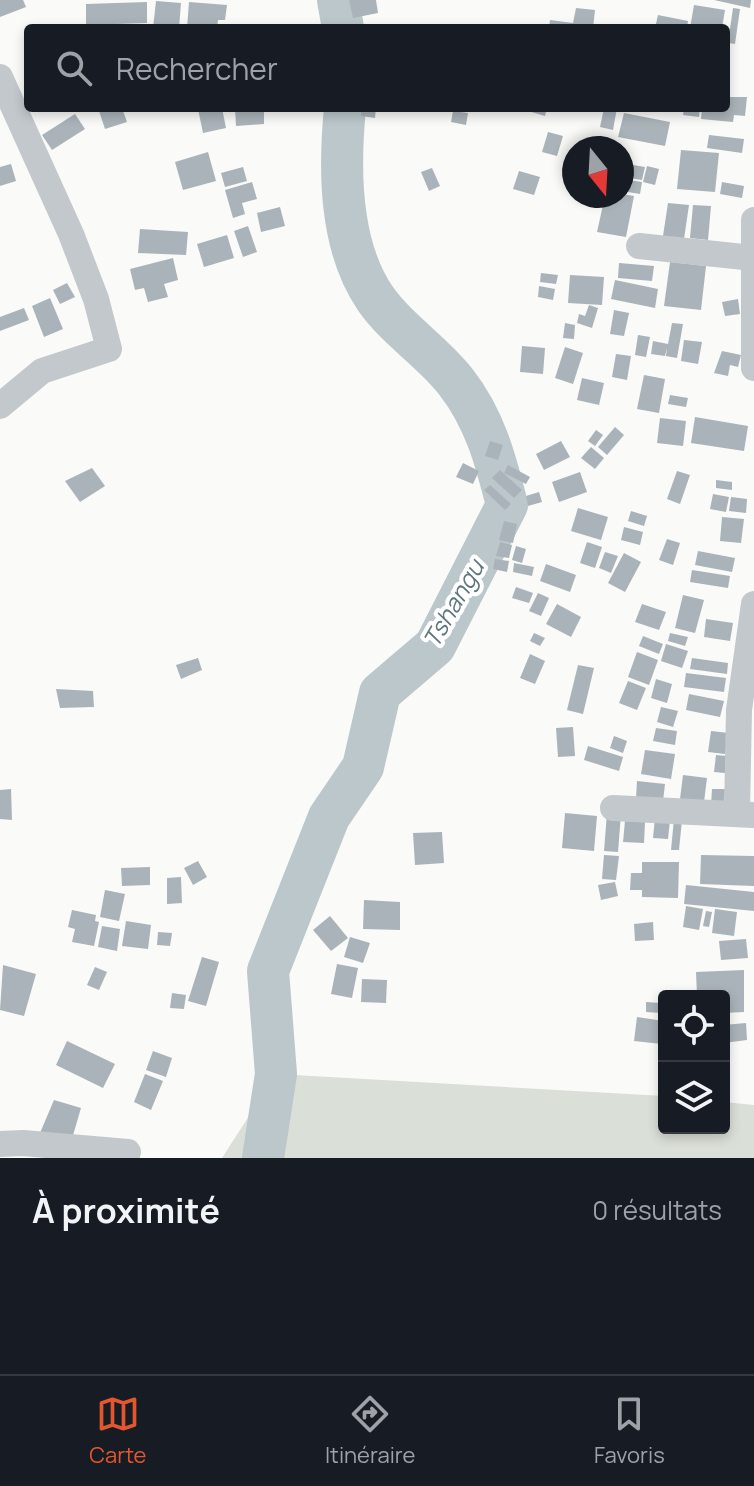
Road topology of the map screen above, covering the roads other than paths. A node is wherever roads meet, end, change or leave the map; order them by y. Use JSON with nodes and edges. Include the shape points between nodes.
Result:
{"nodes":[{"id":1,"x":0,"y":77,"type":"edge"},
{"id":2,"x":754,"y":220,"type":"edge"},
{"id":3,"x":639,"y":246,"type":"dead end"},
{"id":4,"x":753,"y":258,"type":"edge"},
{"id":5,"x":754,"y":368,"type":"edge"},
{"id":6,"x":0,"y":406,"type":"edge"},
{"id":7,"x":754,"y":604,"type":"edge"},
{"id":8,"x":613,"y":808,"type":"dead end"},
{"id":9,"x":746,"y":814,"type":"edge"},
{"id":10,"x":0,"y":1144,"type":"edge"},
{"id":11,"x":128,"y":1152,"type":"dead end"}],
"edges":[{"from":1,"to":6,"type":"street","via":[[71,234],[109,349],[42,371]]},
{"from":2,"to":4,"type":"street"},
{"from":3,"to":4,"type":"street"},
{"from":4,"to":5,"type":"street"},
{"from":7,"to":9,"type":"street","via":[[739,710]]},
{"from":8,"to":9,"type":"street"},
{"from":10,"to":11,"type":"street"}]}
